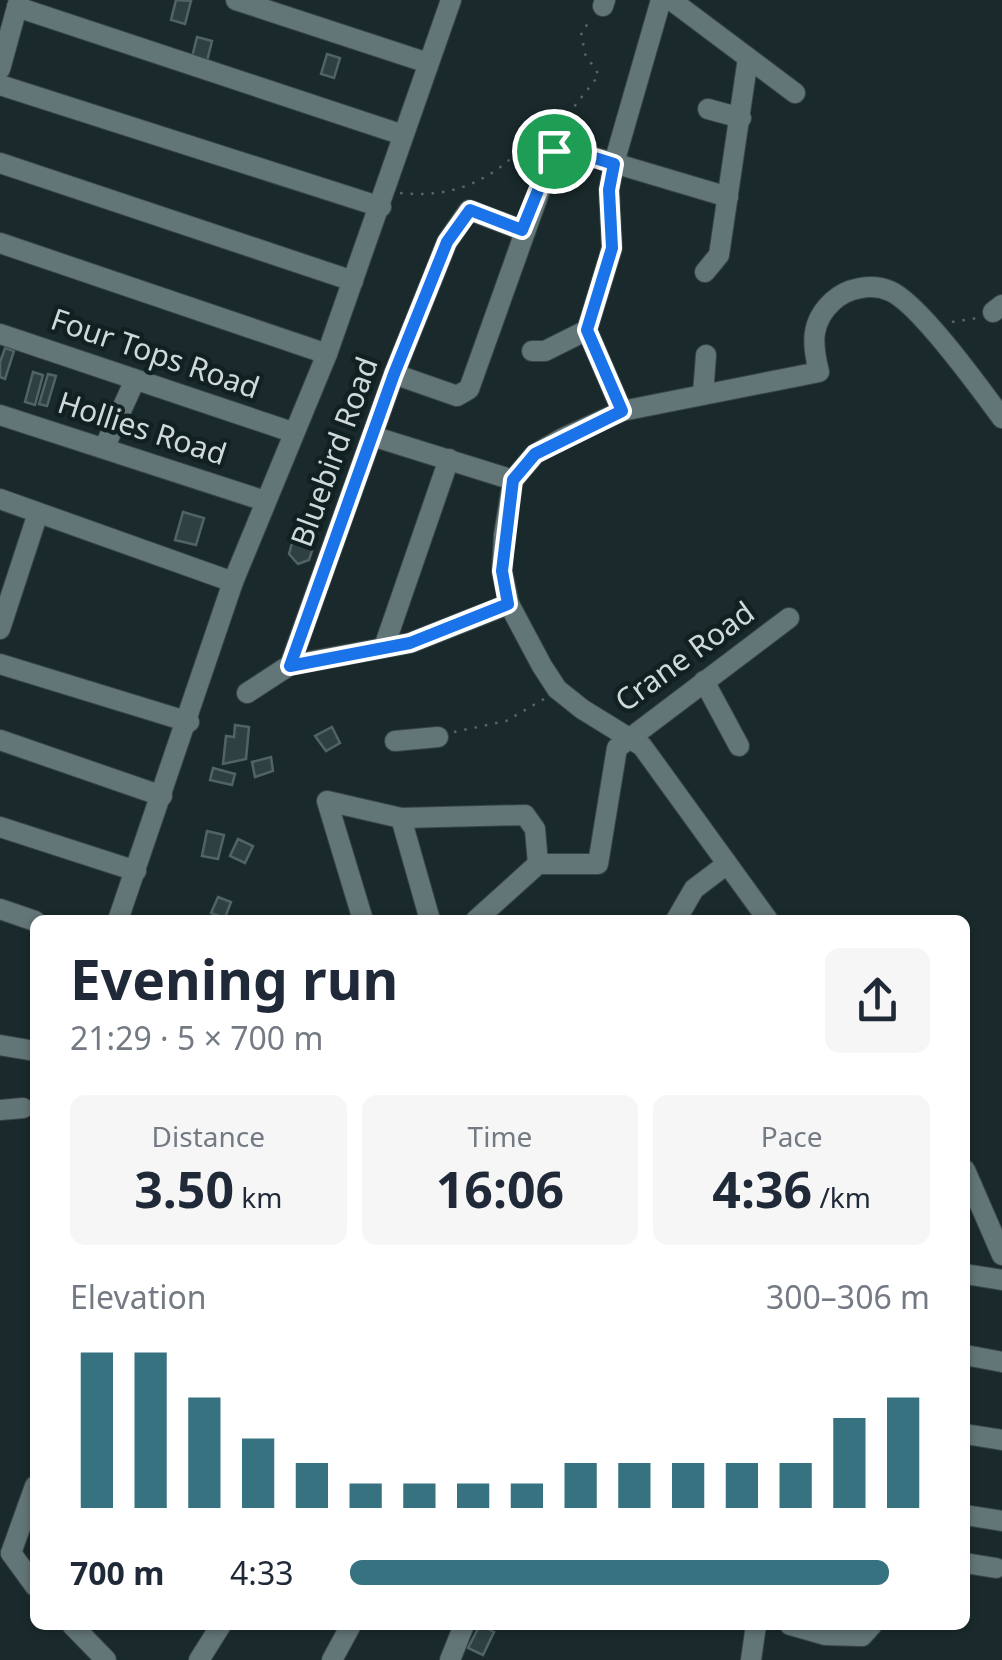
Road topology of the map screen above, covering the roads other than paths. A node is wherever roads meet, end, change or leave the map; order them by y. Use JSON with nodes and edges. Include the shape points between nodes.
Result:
{"nodes":[{"id":1,"x":236,"y":0,"type":"edge"},
{"id":2,"x":450,"y":0,"type":"edge"},
{"id":3,"x":661,"y":0,"type":"edge"},
{"id":4,"x":671,"y":0,"type":"edge"},
{"id":5,"x":18,"y":3,"type":"edge"},
{"id":6,"x":748,"y":58,"type":"junction"},
{"id":7,"x":428,"y":64,"type":"junction"},
{"id":8,"x":0,"y":69,"type":"edge"},
{"id":9,"x":0,"y":85,"type":"edge"},
{"id":10,"x":794,"y":93,"type":"dead end"},
{"id":11,"x":708,"y":109,"type":"dead end"},
{"id":12,"x":740,"y":118,"type":"junction"},
{"id":13,"x":402,"y":135,"type":"junction"},
{"id":14,"x":0,"y":163,"type":"edge"},
{"id":15,"x":614,"y":164,"type":"junction"},
{"id":16,"x":728,"y":197,"type":"junction"},
{"id":17,"x":381,"y":208,"type":"junction"},
{"id":18,"x":522,"y":230,"type":"junction"},
{"id":19,"x":0,"y":243,"type":"edge"},
{"id":20,"x":705,"y":272,"type":"dead end"},
{"id":21,"x":353,"y":282,"type":"junction"},
{"id":22,"x":587,"y":330,"type":"junction"},
{"id":23,"x":0,"y":334,"type":"edge"},
{"id":24,"x":532,"y":352,"type":"dead end"},
{"id":25,"x":327,"y":354,"type":"junction"},
{"id":26,"x":706,"y":356,"type":"dead end"},
{"id":27,"x":394,"y":374,"type":"junction"},
{"id":28,"x":135,"y":380,"type":"junction"},
{"id":29,"x":703,"y":394,"type":"junction"},
{"id":30,"x":622,"y":411,"type":"junction"},
{"id":31,"x":0,"y":415,"type":"edge"},
{"id":32,"x":1002,"y":418,"type":"edge"},
{"id":33,"x":292,"y":432,"type":"junction"},
{"id":34,"x":372,"y":436,"type":"junction"},
{"id":35,"x":105,"y":446,"type":"junction"},
{"id":36,"x":449,"y":459,"type":"junction"},
{"id":37,"x":513,"y":480,"type":"junction"},
{"id":38,"x":0,"y":500,"type":"edge"},
{"id":39,"x":265,"y":501,"type":"junction"},
{"id":40,"x":38,"y":513,"type":"junction"},
{"id":41,"x":233,"y":582,"type":"junction"},
{"id":42,"x":7,"y":584,"type":"edge"},
{"id":43,"x":508,"y":604,"type":"junction"},
{"id":44,"x":789,"y":618,"type":"dead end"},
{"id":45,"x":0,"y":629,"type":"edge"},
{"id":46,"x":384,"y":647,"type":"junction"},
{"id":47,"x":0,"y":664,"type":"edge"},
{"id":48,"x":290,"y":666,"type":"junction"},
{"id":49,"x":704,"y":681,"type":"junction"},
{"id":50,"x":247,"y":693,"type":"dead end"},
{"id":51,"x":189,"y":722,"type":"junction"},
{"id":52,"x":628,"y":736,"type":"junction"},
{"id":53,"x":438,"y":738,"type":"road end"},
{"id":54,"x":0,"y":740,"type":"edge"},
{"id":55,"x":395,"y":741,"type":"dead end"},
{"id":56,"x":739,"y":746,"type":"dead end"},
{"id":57,"x":162,"y":796,"type":"junction"},
{"id":58,"x":401,"y":818,"type":"junction"},
{"id":59,"x":0,"y":827,"type":"edge"},
{"id":60,"x":538,"y":864,"type":"junction"},
{"id":61,"x":727,"y":864,"type":"junction"},
{"id":62,"x":136,"y":871,"type":"junction"},
{"id":63,"x":0,"y":909,"type":"edge"},
{"id":64,"x":120,"y":915,"type":"edge"},
{"id":65,"x":361,"y":915,"type":"edge"},
{"id":66,"x":429,"y":915,"type":"edge"},
{"id":67,"x":482,"y":915,"type":"edge"},
{"id":68,"x":679,"y":915,"type":"edge"},
{"id":69,"x":764,"y":915,"type":"edge"},
{"id":70,"x":30,"y":918,"type":"edge"},
{"id":71,"x":0,"y":1045,"type":"edge"},
{"id":72,"x":30,"y":1050,"type":"edge"},
{"id":73,"x":23,"y":1108,"type":"dead end"},
{"id":74,"x":0,"y":1110,"type":"edge"},
{"id":75,"x":971,"y":1196,"type":"edge"},
{"id":76,"x":1002,"y":1256,"type":"edge"},
{"id":77,"x":970,"y":1275,"type":"edge"},
{"id":78,"x":1002,"y":1280,"type":"edge"},
{"id":79,"x":970,"y":1357,"type":"edge"},
{"id":80,"x":1002,"y":1362,"type":"edge"},
{"id":81,"x":970,"y":1435,"type":"edge"},
{"id":82,"x":1002,"y":1440,"type":"edge"},
{"id":83,"x":30,"y":1497,"type":"edge"},
{"id":84,"x":970,"y":1516,"type":"edge"},
{"id":85,"x":1002,"y":1520,"type":"edge"},
{"id":86,"x":30,"y":1548,"type":"edge"},
{"id":87,"x":5,"y":1553,"type":"edge"},
{"id":88,"x":970,"y":1564,"type":"edge"},
{"id":89,"x":996,"y":1568,"type":"dead end"},
{"id":90,"x":30,"y":1580,"type":"edge"},
{"id":91,"x":77,"y":1630,"type":"edge"},
{"id":92,"x":218,"y":1630,"type":"edge"},
{"id":93,"x":348,"y":1630,"type":"edge"},
{"id":94,"x":462,"y":1630,"type":"edge"},
{"id":95,"x":755,"y":1630,"type":"edge"},
{"id":96,"x":807,"y":1630,"type":"edge"},
{"id":97,"x":867,"y":1630,"type":"edge"},
{"id":98,"x":106,"y":1660,"type":"edge"},
{"id":99,"x":198,"y":1660,"type":"edge"},
{"id":100,"x":332,"y":1660,"type":"edge"},
{"id":101,"x":450,"y":1660,"type":"edge"},
{"id":102,"x":751,"y":1660,"type":"edge"}],
"edges":[{"from":1,"to":7,"type":"street"},
{"from":2,"to":7,"type":"street"},
{"from":3,"to":15,"type":"street"},
{"from":4,"to":6,"type":"street"},
{"from":5,"to":8,"type":"street"},
{"from":5,"to":13,"type":"street"},
{"from":6,"to":10,"type":"street"},
{"from":6,"to":12,"type":"street"},
{"from":7,"to":13,"type":"street"},
{"from":9,"to":17,"type":"street"},
{"from":11,"to":12,"type":"street"},
{"from":12,"to":16,"type":"street"},
{"from":13,"to":17,"type":"street"},
{"from":14,"to":21,"type":"street"},
{"from":15,"to":16,"type":"street"},
{"from":15,"to":18,"type":"street","via":[[551,146]]},
{"from":15,"to":22,"type":"street","via":[[612,248]]},
{"from":16,"to":20,"type":"street","via":[[719,255]]},
{"from":17,"to":21,"type":"street"},
{"from":18,"to":27,"type":"street","name":"Bluebird Road","via":[[470,210],[447,242]]},
{"from":18,"to":27,"type":"street","via":[[469,389],[457,396]]},
{"from":19,"to":25,"type":"street"},
{"from":21,"to":25,"type":"street"},
{"from":22,"to":24,"type":"street"},
{"from":22,"to":30,"type":"street"},
{"from":23,"to":28,"type":"street","name":"Four Tops Road"},
{"from":25,"to":33,"type":"street"},
{"from":26,"to":29,"type":"street"},
{"from":27,"to":34,"type":"street","name":"Bluebird Road"},
{"from":28,"to":33,"type":"street","name":"Four Tops Road"},
{"from":28,"to":35,"type":"street"},
{"from":29,"to":30,"type":"street"},
{"from":29,"to":32,"type":"street","via":[[819,372],[812,345],[824,310],[852,290],[874,287],[894,292],[922,320]]},
{"from":30,"to":37,"type":"street","via":[[535,454]]},
{"from":31,"to":35,"type":"street","name":"Hollies Road"},
{"from":33,"to":39,"type":"street"},
{"from":34,"to":36,"type":"street"},
{"from":34,"to":48,"type":"street","name":"Bluebird Road"},
{"from":35,"to":39,"type":"street","name":"Hollies Road"},
{"from":36,"to":37,"type":"street"},
{"from":36,"to":46,"type":"street"},
{"from":37,"to":43,"type":"street","via":[[502,571]]},
{"from":38,"to":40,"type":"street"},
{"from":39,"to":41,"type":"street"},
{"from":40,"to":41,"type":"street"},
{"from":40,"to":42,"type":"street"},
{"from":41,"to":51,"type":"street"},
{"from":42,"to":45,"type":"street"},
{"from":43,"to":46,"type":"street","via":[[441,633]]},
{"from":43,"to":52,"type":"street","via":[[557,689]]},
{"from":44,"to":49,"type":"street","name":"Crane Road"},
{"from":46,"to":48,"type":"street"},
{"from":47,"to":51,"type":"street"},
{"from":48,"to":50,"type":"street"},
{"from":49,"to":52,"type":"street","name":"Crane Road"},
{"from":49,"to":56,"type":"street"},
{"from":51,"to":57,"type":"street"},
{"from":52,"to":60,"type":"street","name":"Crane Road","via":[[617,748],[598,864]]},
{"from":52,"to":61,"type":"street"},
{"from":53,"to":55,"type":"street"},
{"from":54,"to":57,"type":"street"},
{"from":57,"to":62,"type":"street"},
{"from":58,"to":60,"type":"street","via":[[524,815],[535,829]]},
{"from":58,"to":65,"type":"street","via":[[326,801]]},
{"from":58,"to":66,"type":"street"},
{"from":59,"to":62,"type":"street"},
{"from":60,"to":67,"type":"street"},
{"from":61,"to":68,"type":"street","via":[[694,889]]},
{"from":61,"to":69,"type":"street"},
{"from":62,"to":64,"type":"street"},
{"from":63,"to":70,"type":"street"},
{"from":71,"to":72,"type":"street"},
{"from":73,"to":74,"type":"street"},
{"from":75,"to":76,"type":"street"},
{"from":77,"to":78,"type":"street"},
{"from":79,"to":80,"type":"street"},
{"from":81,"to":82,"type":"street"},
{"from":83,"to":87,"type":"street"},
{"from":84,"to":85,"type":"street"},
{"from":86,"to":87,"type":"street"},
{"from":87,"to":90,"type":"street"},
{"from":88,"to":89,"type":"street"},
{"from":91,"to":98,"type":"street"},
{"from":92,"to":99,"type":"street"},
{"from":93,"to":100,"type":"street"},
{"from":94,"to":101,"type":"street"},
{"from":95,"to":102,"type":"street"},
{"from":96,"to":97,"type":"street","via":[[862,1636]]}]}
